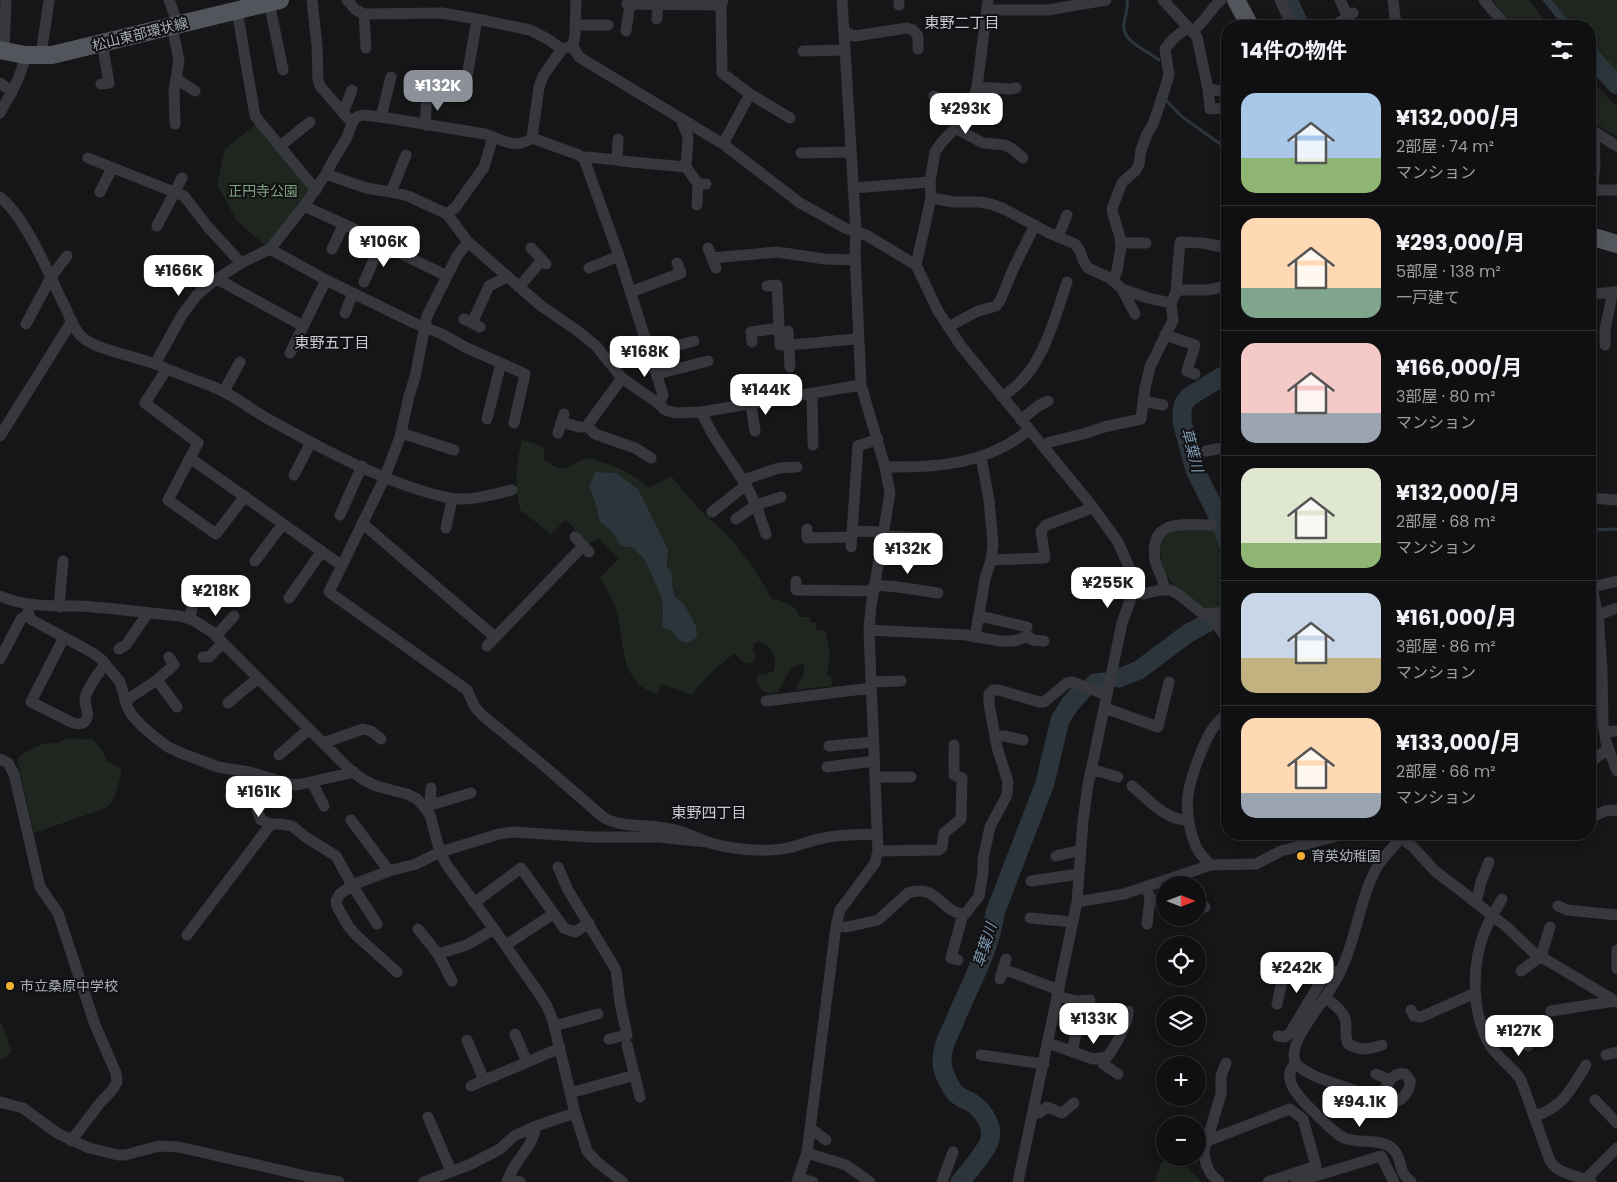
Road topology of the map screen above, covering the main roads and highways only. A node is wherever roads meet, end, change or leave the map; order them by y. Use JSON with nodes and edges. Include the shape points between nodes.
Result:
{"nodes":[{"id":1,"x":1236,"y":0,"type":"edge"},
{"id":2,"x":265,"y":2,"type":"edge"},
{"id":3,"x":1247,"y":20,"type":"edge"},
{"id":4,"x":2,"y":51,"type":"edge"},
{"id":5,"x":1596,"y":238,"type":"edge"},
{"id":6,"x":1617,"y":244,"type":"edge"}],
"edges":[{"from":1,"to":3,"type":"main road"},
{"from":2,"to":4,"type":"main road","name":"松山東部環状線","via":[[62,53],[33,56]]},
{"from":5,"to":6,"type":"main road"}]}
